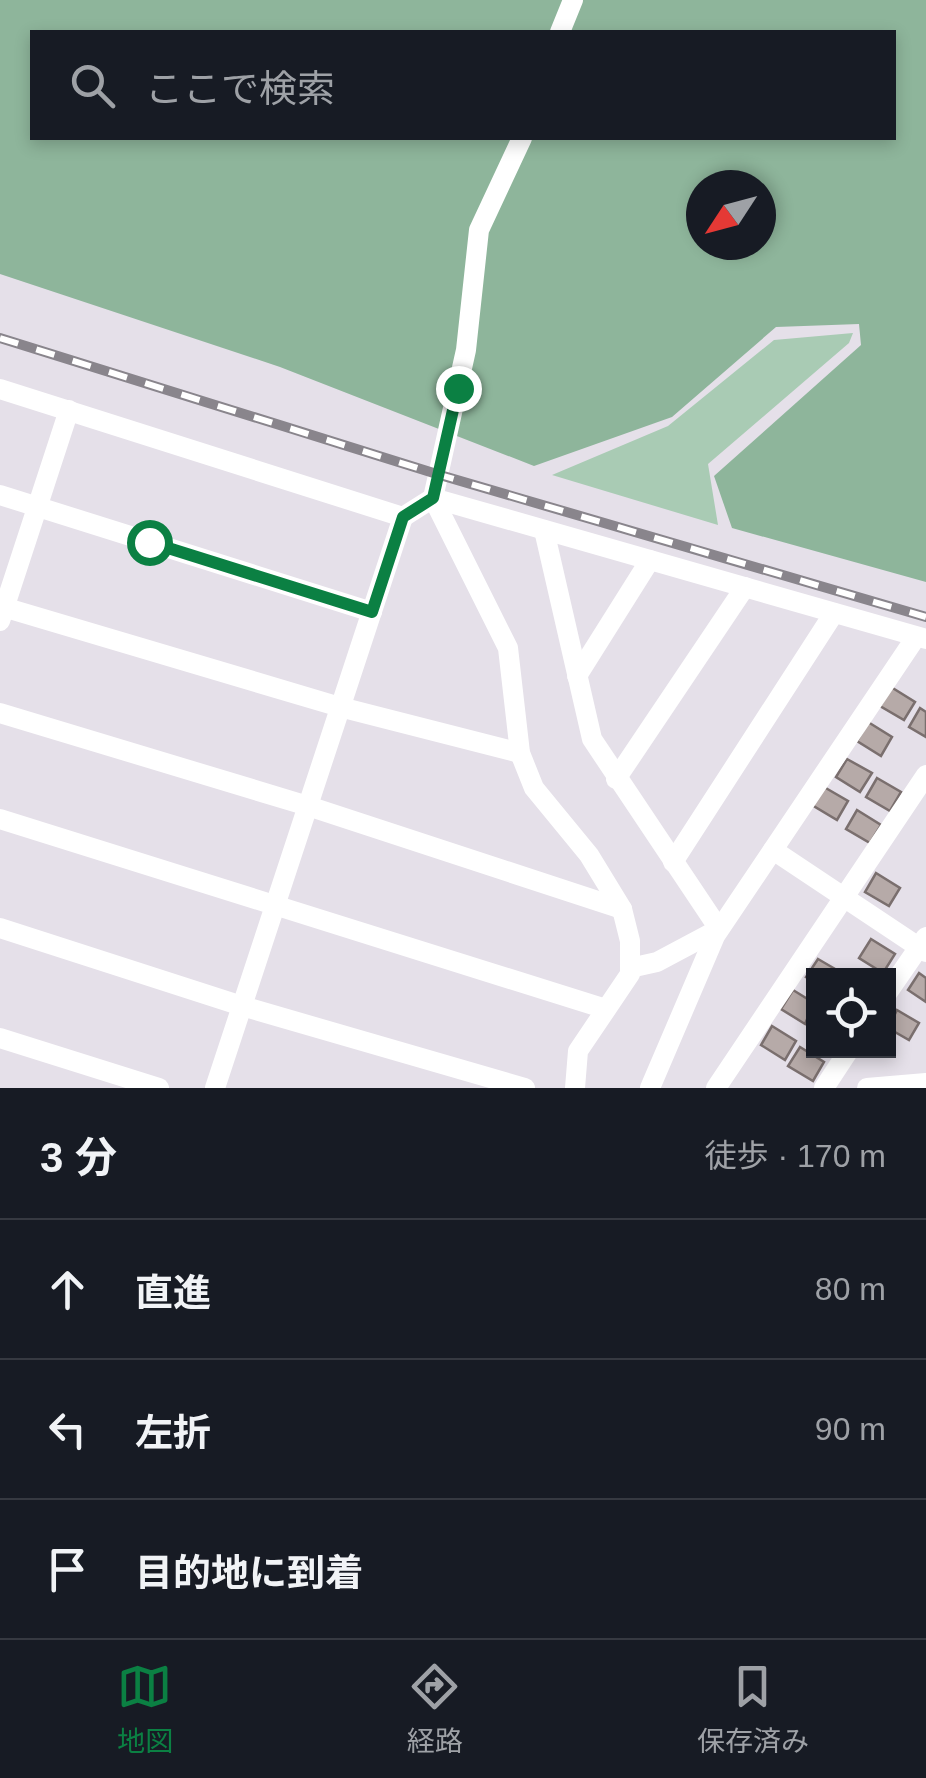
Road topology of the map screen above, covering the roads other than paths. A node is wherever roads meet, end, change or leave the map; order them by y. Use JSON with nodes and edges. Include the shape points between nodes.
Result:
{"nodes":[{"id":1,"x":572,"y":0,"type":"edge"},
{"id":2,"x":561,"y":30,"type":"edge"},
{"id":3,"x":521,"y":140,"type":"edge"},
{"id":4,"x":0,"y":389,"type":"edge"},
{"id":5,"x":69,"y":410,"type":"junction"},
{"id":6,"x":0,"y":495,"type":"edge"},
{"id":7,"x":433,"y":498,"type":"junction"},
{"id":8,"x":37,"y":507,"type":"junction"},
{"id":9,"x":403,"y":517,"type":"junction"},
{"id":10,"x":544,"y":530,"type":"junction"},
{"id":11,"x":650,"y":560,"type":"junction"},
{"id":12,"x":745,"y":587,"type":"junction"},
{"id":13,"x":2,"y":611,"type":"edge"},
{"id":14,"x":372,"y":612,"type":"junction"},
{"id":15,"x":834,"y":613,"type":"junction"},
{"id":16,"x":921,"y":638,"type":"edge"},
{"id":17,"x":577,"y":676,"type":"junction"},
{"id":18,"x":340,"y":707,"type":"junction"},
{"id":19,"x":0,"y":713,"type":"edge"},
{"id":20,"x":520,"y":753,"type":"junction"},
{"id":21,"x":926,"y":775,"type":"edge"},
{"id":22,"x":616,"y":779,"type":"junction"},
{"id":23,"x":308,"y":806,"type":"junction"},
{"id":24,"x":0,"y":819,"type":"edge"},
{"id":25,"x":773,"y":850,"type":"junction"},
{"id":26,"x":673,"y":862,"type":"junction"},
{"id":27,"x":845,"y":896,"type":"junction"},
{"id":28,"x":276,"y":904,"type":"junction"},
{"id":29,"x":622,"y":909,"type":"junction"},
{"id":30,"x":0,"y":928,"type":"edge"},
{"id":31,"x":720,"y":930,"type":"junction"},
{"id":32,"x":924,"y":945,"type":"edge"},
{"id":33,"x":630,"y":968,"type":"junction"},
{"id":34,"x":896,"y":982,"type":"edge"},
{"id":35,"x":242,"y":1006,"type":"junction"},
{"id":36,"x":606,"y":1009,"type":"junction"},
{"id":37,"x":0,"y":1038,"type":"edge"},
{"id":38,"x":844,"y":1058,"type":"edge"},
{"id":39,"x":94,"y":1079,"type":"edge"},
{"id":40,"x":926,"y":1083,"type":"edge"},
{"id":41,"x":159,"y":1088,"type":"edge"},
{"id":42,"x":214,"y":1088,"type":"edge"},
{"id":43,"x":525,"y":1088,"type":"edge"},
{"id":44,"x":575,"y":1088,"type":"edge"},
{"id":45,"x":650,"y":1088,"type":"edge"},
{"id":46,"x":716,"y":1088,"type":"edge"},
{"id":47,"x":824,"y":1088,"type":"edge"},
{"id":48,"x":867,"y":1088,"type":"edge"}],
"edges":[{"from":1,"to":2,"type":"street"},
{"from":3,"to":7,"type":"street","via":[[480,230],[466,350]]},
{"from":4,"to":5,"type":"street"},
{"from":5,"to":8,"type":"street"},
{"from":5,"to":9,"type":"street"},
{"from":6,"to":8,"type":"street"},
{"from":7,"to":9,"type":"street"},
{"from":7,"to":10,"type":"street"},
{"from":7,"to":20,"type":"street","via":[[508,648]]},
{"from":8,"to":13,"type":"street"},
{"from":8,"to":14,"type":"street"},
{"from":9,"to":14,"type":"street"},
{"from":10,"to":11,"type":"street"},
{"from":10,"to":17,"type":"street"},
{"from":11,"to":12,"type":"street"},
{"from":11,"to":17,"type":"street"},
{"from":12,"to":15,"type":"street"},
{"from":12,"to":22,"type":"street"},
{"from":13,"to":18,"type":"street"},
{"from":14,"to":18,"type":"street"},
{"from":15,"to":16,"type":"street"},
{"from":15,"to":26,"type":"street"},
{"from":16,"to":25,"type":"street"},
{"from":17,"to":22,"type":"street","via":[[592,739]]},
{"from":18,"to":20,"type":"street"},
{"from":18,"to":23,"type":"street"},
{"from":19,"to":23,"type":"street"},
{"from":20,"to":29,"type":"street","via":[[534,788],[589,855]]},
{"from":21,"to":27,"type":"street"},
{"from":22,"to":26,"type":"street"},
{"from":23,"to":28,"type":"street"},
{"from":23,"to":29,"type":"street"},
{"from":24,"to":28,"type":"street"},
{"from":25,"to":27,"type":"street"},
{"from":25,"to":31,"type":"street"},
{"from":26,"to":31,"type":"street"},
{"from":27,"to":32,"type":"street"},
{"from":27,"to":46,"type":"street"},
{"from":28,"to":35,"type":"street"},
{"from":28,"to":36,"type":"street"},
{"from":29,"to":33,"type":"street"},
{"from":30,"to":35,"type":"street"},
{"from":31,"to":33,"type":"street","via":[[658,962]]},
{"from":31,"to":45,"type":"street"},
{"from":32,"to":34,"type":"street"},
{"from":33,"to":36,"type":"street"},
{"from":35,"to":42,"type":"street"},
{"from":35,"to":43,"type":"street"},
{"from":36,"to":44,"type":"street","via":[[578,1051]]},
{"from":37,"to":39,"type":"street"},
{"from":38,"to":47,"type":"street"},
{"from":39,"to":41,"type":"street"},
{"from":40,"to":48,"type":"street"}]}
